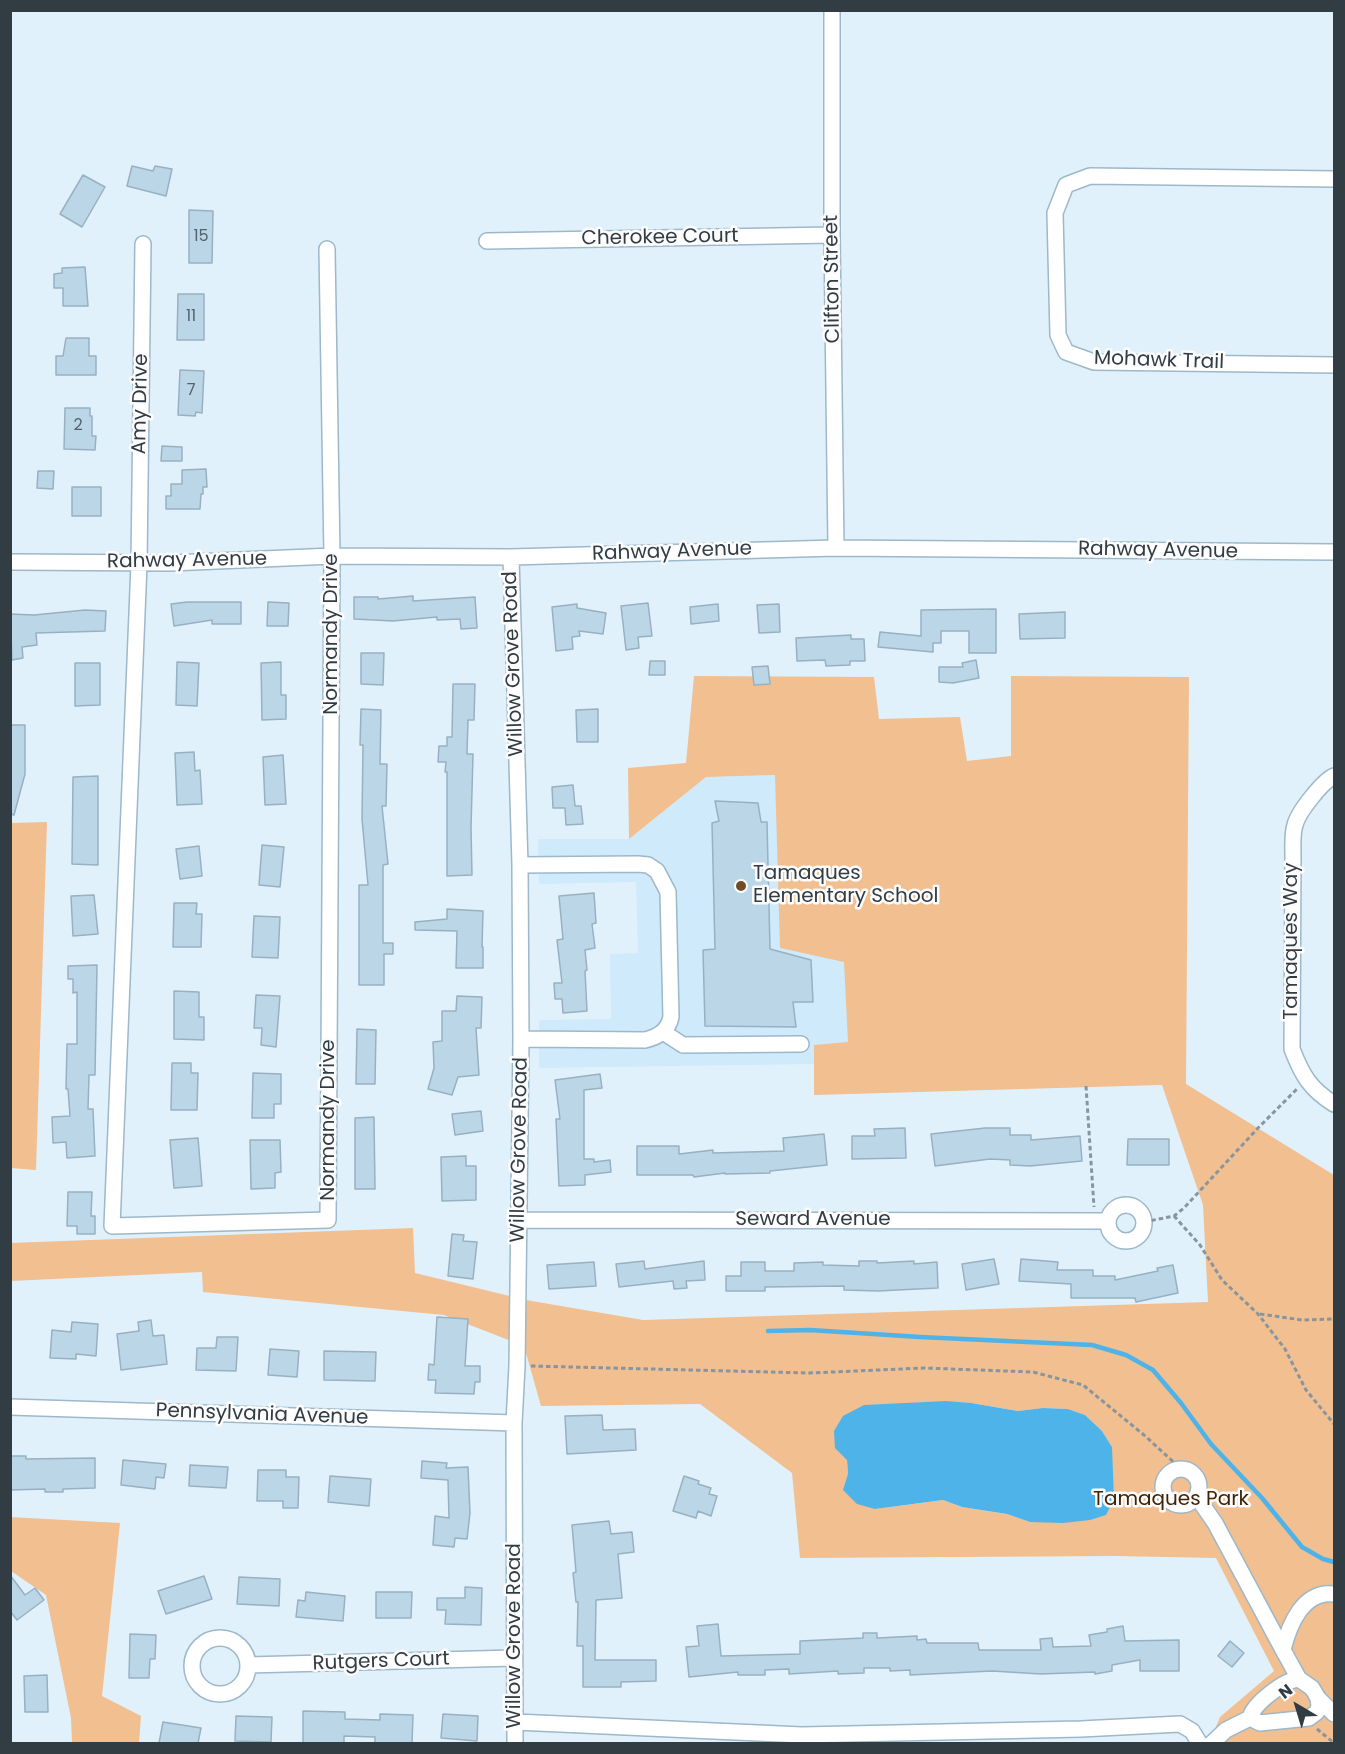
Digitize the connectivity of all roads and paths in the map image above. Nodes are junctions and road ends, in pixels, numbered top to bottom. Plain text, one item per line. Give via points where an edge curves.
1 (832, 10) edge
2 (1335, 179) edge
3 (832, 235) junction
4 (487, 241) dead end
5 (143, 244) dead end
6 (327, 249) dead end
7 (1335, 365) edge
8 (836, 548) junction
9 (1335, 552) edge
10 (332, 556) junction
11 (511, 557) junction
12 (10, 562) edge
13 (139, 564) junction
14 (1335, 776) edge
15 (520, 865) junction
16 (663, 1032) junction
17 (521, 1039) junction
18 (801, 1044) dead end
19 (1307, 1079) junction
20 (1086, 1086) dead end
21 (1335, 1104) edge
22 (1174, 1215) junction
23 (519, 1220) junction
24 (1101, 1221) junction
25 (1144, 1222) junction
26 (1258, 1314) junction
27 (1335, 1319) edge
28 (517, 1366) junction
29 (10, 1407) edge
30 (514, 1424) junction
31 (1335, 1424) edge
32 (1180, 1468) junction
33 (1197, 1497) junction
34 (1335, 1594) edge
35 (1283, 1650) junction
36 (514, 1658) junction
37 (248, 1665) dead end
38 (1299, 1679) junction
39 (1318, 1698) junction
40 (1335, 1714) edge
41 (1250, 1718) junction
42 (516, 1722) junction
43 (1081, 1736) edge
44 (836, 1739) edge
45 (515, 1743) edge
46 (1200, 1743) edge
47 (1211, 1743) edge

1 - 3 street, Clifton Street
2 - 7 street, Mohawk Trail via 1090,176 1066,185 1055,213 1058,335 1066,352 1094,362
3 - 4 street, Cherokee Court
3 - 8 street, Clifton Street
5 - 13 street, Amy Drive
6 - 10 street, Normandy Drive
8 - 9 street, Rahway Avenue
8 - 11 street, Rahway Avenue
10 - 11 street, Rahway Avenue
10 - 13 street, Rahway Avenue
10 - 13 street, Normandy Drive via 328,1220 112,1226
11 - 15 street, Willow Grove Road
12 - 13 street, Rahway Avenue
14 - 19 street, Tamaques Way via 1310,799 1295,824 1292,1049 1300,1072
15 - 16 street via 648,865 657,871 668,892 670,1017
15 - 17 street, Willow Grove Road
16 - 17 street via 645,1040
16 - 18 street via 683,1046
17 - 23 street, Willow Grove Road
19 - 21 street, Tamaques Way via 1320,1095
19 - 22 path
20 - 24 path
22 - 25 path
22 - 26 path via 1200,1245 1222,1280
23 - 24 street, Seward Avenue
23 - 28 street, Willow Grove Road
24 - 25 street via 1117,1207 1129,1205 1140,1211
24 - 25 street via 1119,1240 1125,1241 1141,1234
26 - 27 path via 1302,1320
26 - 31 path via 1285,1349 1306,1390
28 - 30 street, Willow Grove Road
28 - 32 path via 810,1373 924,1368 1033,1372 1083,1386
29 - 30 street, Pennsylvania Avenue
30 - 36 street, Willow Grove Road
32 - 33 street via 1196,1475 1200,1485
32 - 33 street via 1165,1478 1165,1496 1181,1505
33 - 35 street
34 - 35 street via 1316,1595 1304,1605 1289,1627
35 - 38 street
36 - 37 street, Rutgers Court
36 - 42 street, Willow Grove Road
38 - 39 street
38 - 41 street via 1289,1681 1255,1706
39 - 40 street
39 - 41 street via 1317,1712 1309,1718 1260,1723
41 - 47 street
42 - 44 street
42 - 45 street, Willow Grove Road
43 - 44 street
43 - 46 street via 1179,1724 1192,1731

